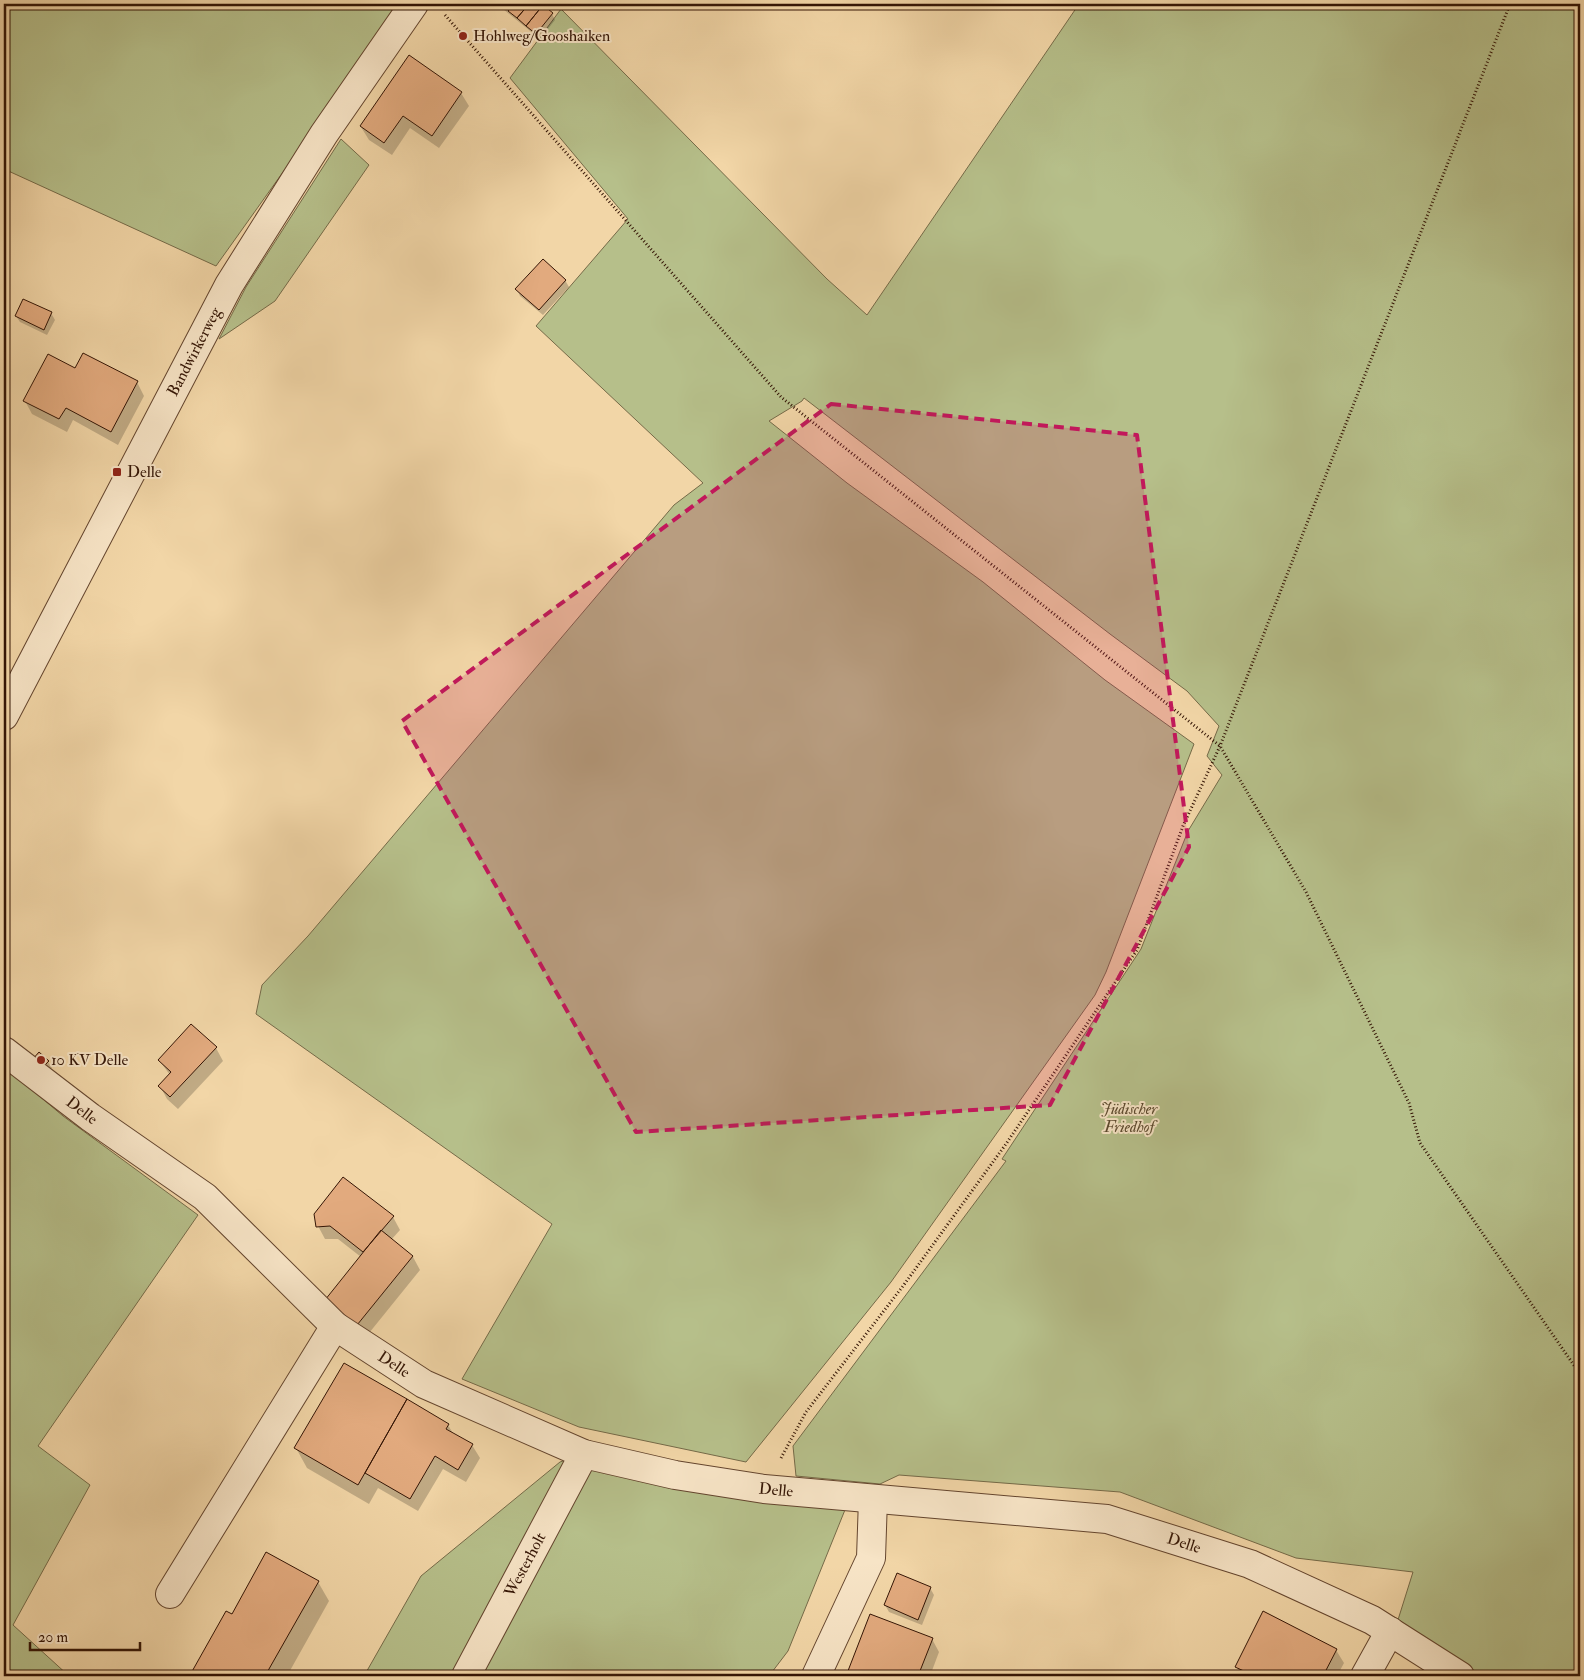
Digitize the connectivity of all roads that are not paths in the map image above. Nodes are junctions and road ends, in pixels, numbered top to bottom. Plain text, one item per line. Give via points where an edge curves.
1 (414, 4) edge
2 (4, 716) edge
3 (4, 1051) edge
4 (335, 1326) junction
5 (584, 1454) junction
6 (874, 1498) junction
7 (170, 1594) dead end
8 (1390, 1632) junction
9 (466, 1676) edge
10 (816, 1676) edge
11 (1365, 1676) edge
12 (1460, 1676) edge

1 - 2 street, Bandwirkerweg via 324,134 230,285
3 - 4 street, Delle via 90,1117 205,1197
4 - 5 street, Delle via 424,1384
4 - 7 street
5 - 6 street, Delle via 675,1475 764,1489
5 - 9 street, Westerholt
6 - 8 street, Delle via 1107,1520 1250,1564 1372,1620
6 - 10 street via 871,1558
8 - 11 street
8 - 12 street, Delle

